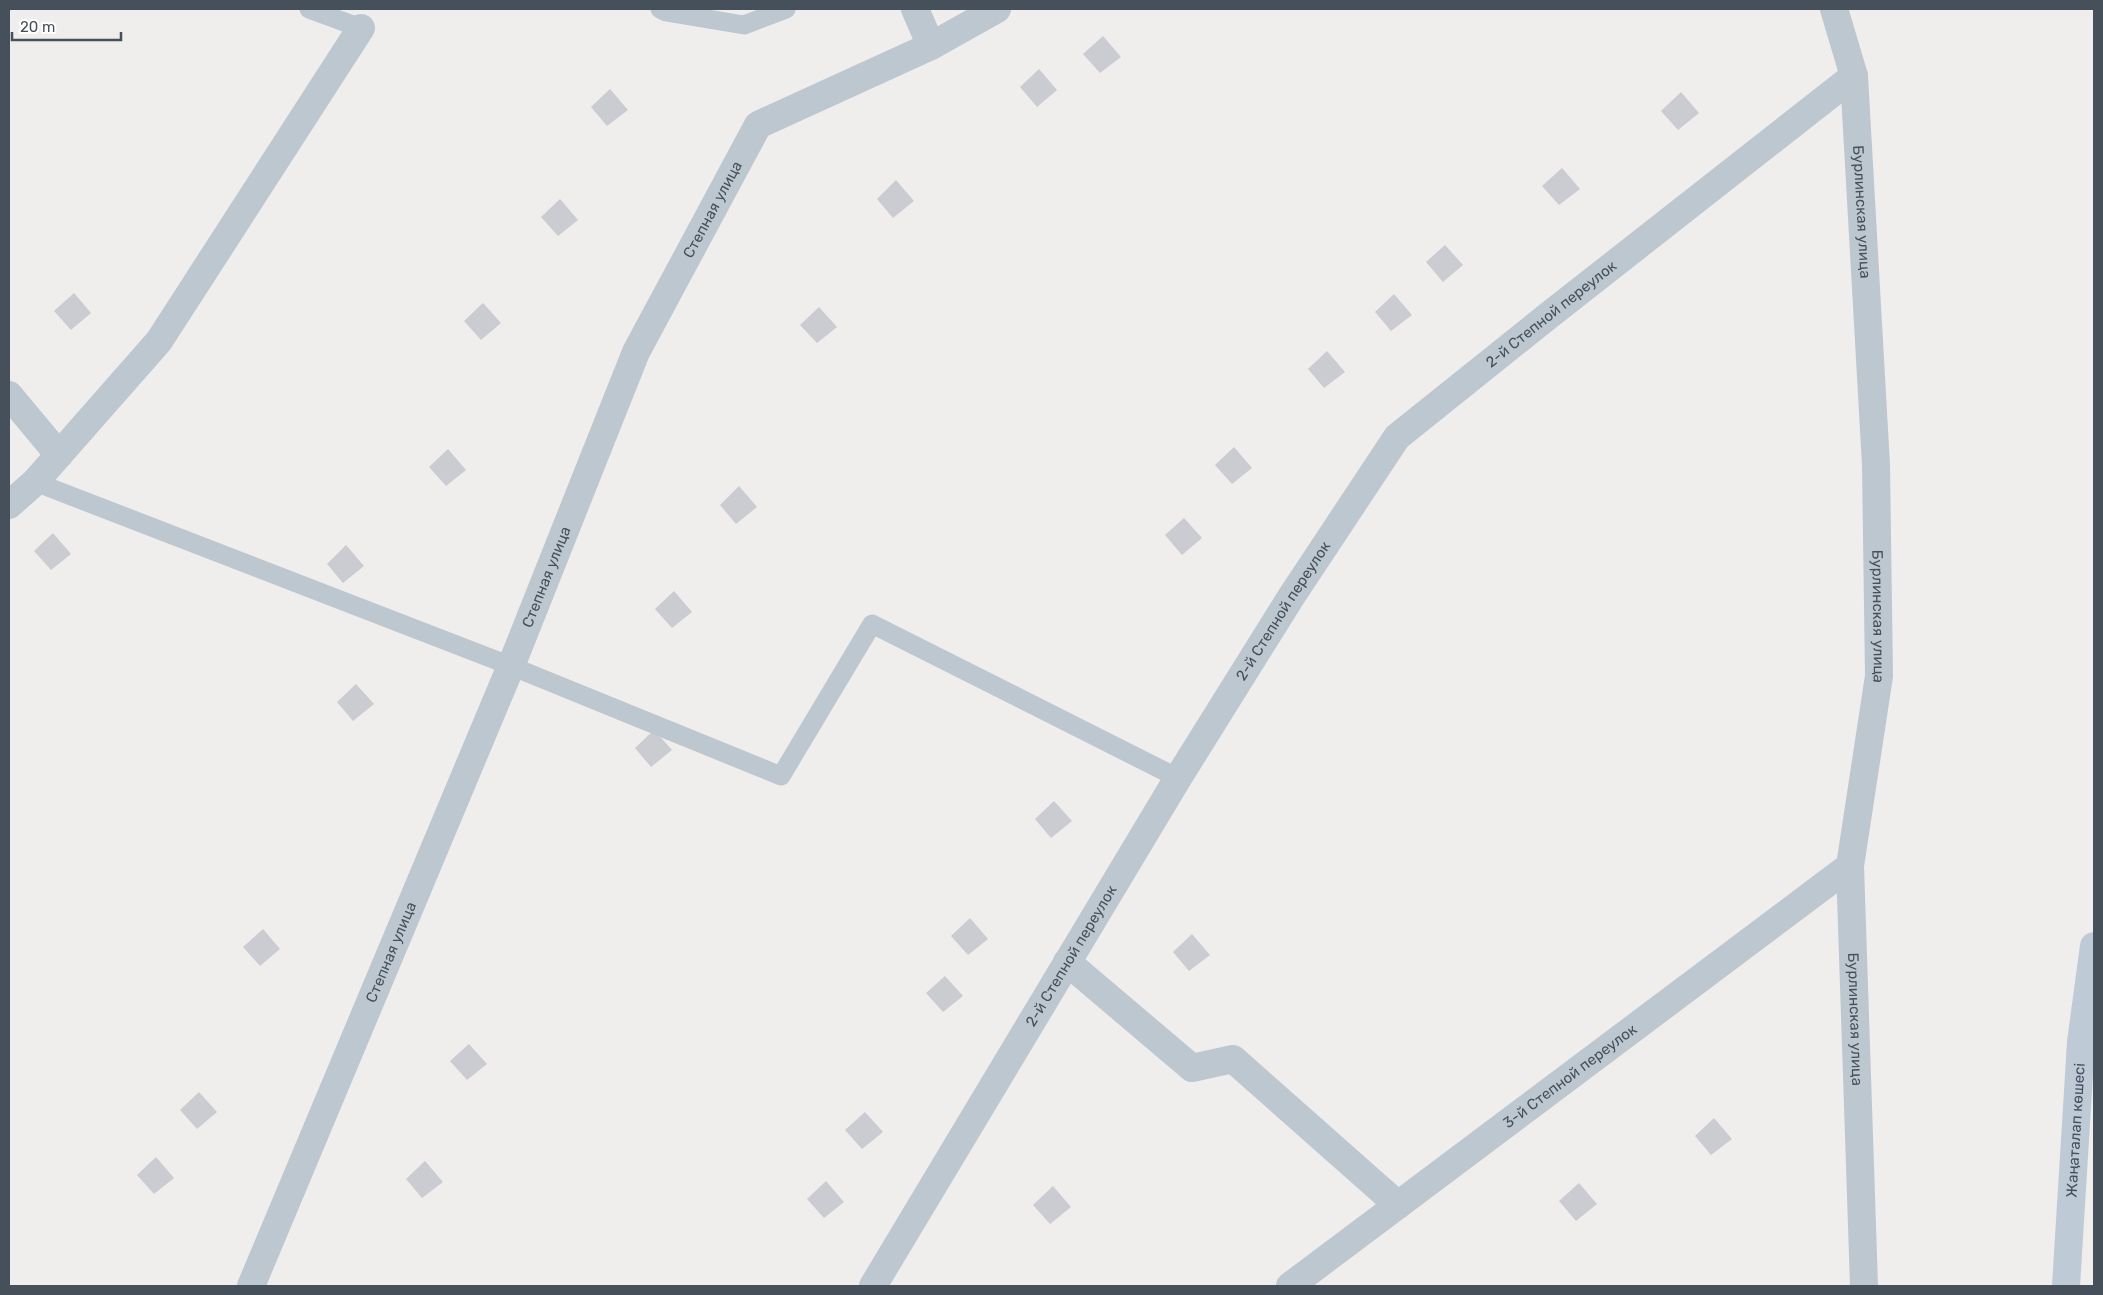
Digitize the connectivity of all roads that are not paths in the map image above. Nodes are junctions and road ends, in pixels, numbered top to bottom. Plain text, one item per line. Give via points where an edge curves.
1 (309, 9) edge
2 (660, 9) edge
3 (786, 9) edge
4 (915, 9) edge
5 (997, 9) edge
6 (1834, 9) edge
7 (361, 28) joint
8 (930, 46) junction
9 (1854, 76) junction
10 (9, 395) edge
11 (59, 455) junction
12 (35, 482) junction
13 (9, 505) edge
14 (511, 666) junction
15 (1178, 778) junction
16 (1850, 866) junction
17 (2094, 946) edge
18 (1067, 962) junction
19 (1398, 1205) junction
20 (251, 1286) edge
21 (873, 1286) edge
22 (1290, 1286) edge
23 (1864, 1286) edge
24 (2066, 1286) edge

1 - 7 lane
2 - 3 lane via 744,25
4 - 8 street
5 - 8 street, Степная улица
6 - 9 street, Бурлинская улица
7 - 11 street via 159,341
8 - 14 street, Степная улица via 758,124 636,352
9 - 15 street, 2-й Степной переулок via 1398,437
9 - 16 street, Бурлинская улица via 1876,465 1879,676
10 - 11 street
11 - 12 street
12 - 13 street
12 - 14 lane
14 - 15 lane via 780,776 872,624
14 - 20 street, Степная улица
15 - 18 street, 2-й Степной переулок
16 - 19 street, 3-й Степной переулок
16 - 23 street, Бурлинская улица
17 - 24 main road, Жаңаталап көшесі via 2081,1042
18 - 19 street via 1192,1068 1232,1059
18 - 21 street, 2-й Степной переулок
19 - 22 street, 3-й Степной переулок

